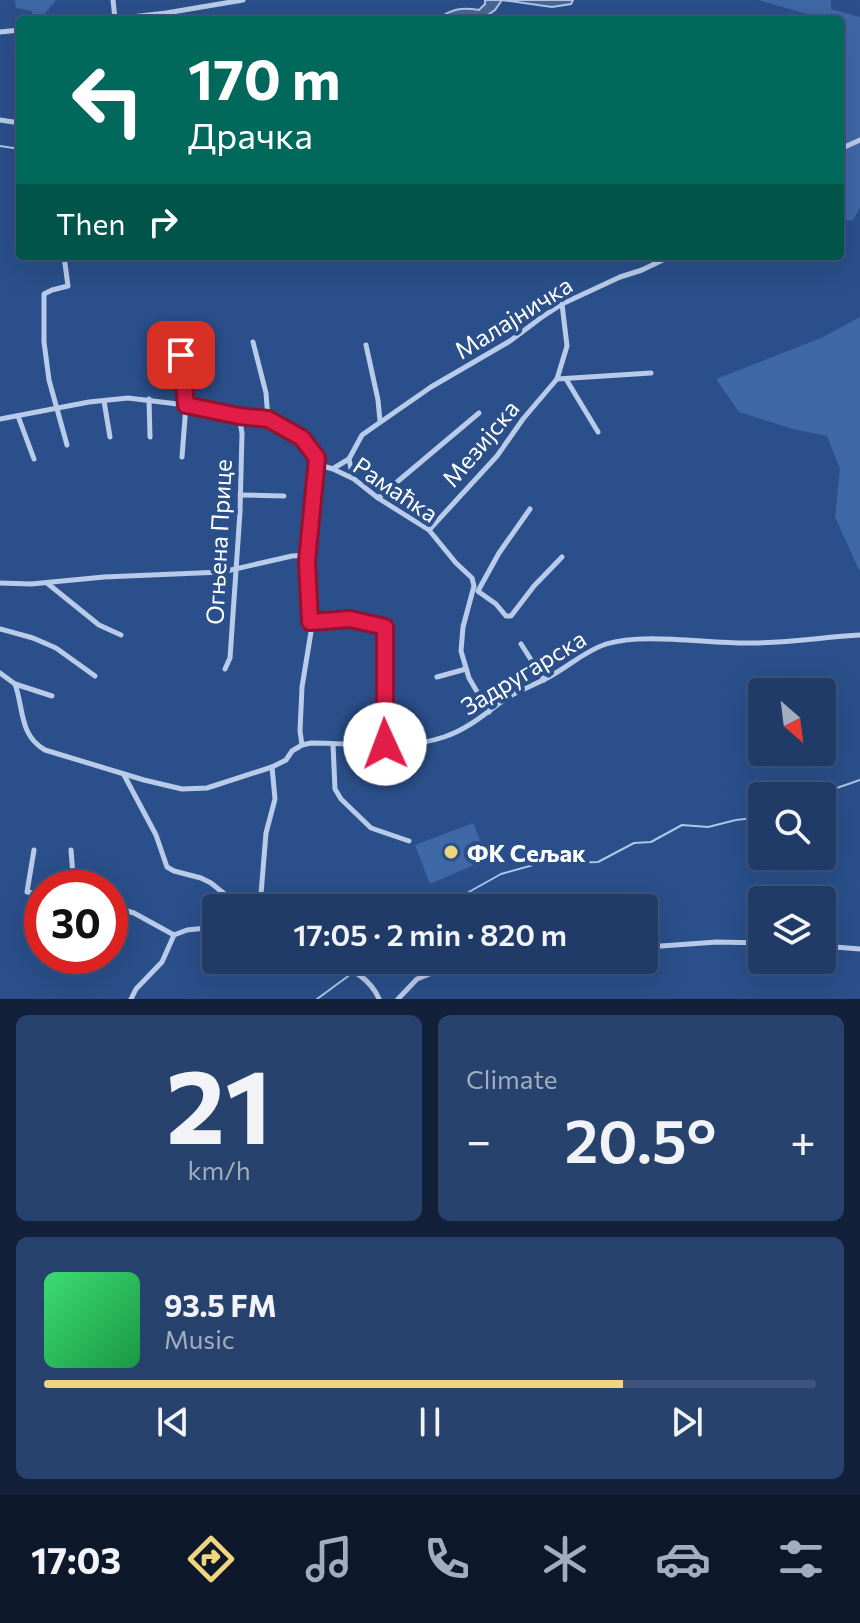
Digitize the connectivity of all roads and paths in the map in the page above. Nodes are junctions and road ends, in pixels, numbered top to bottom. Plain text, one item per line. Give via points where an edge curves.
1 (243, 0) edge
2 (227, 2) edge
3 (135, 16) edge
4 (65, 260) edge
5 (663, 260) edge
6 (562, 304) junction
7 (177, 332) dead end
8 (253, 342) dead end
9 (366, 345) dead end
10 (651, 373) dead end
11 (557, 379) junction
12 (566, 379) junction
13 (149, 399) junction
14 (104, 401) junction
15 (186, 405) junction
16 (57, 408) junction
17 (479, 413) dead end
18 (18, 416) junction
19 (239, 416) junction
20 (0, 419) edge
21 (268, 419) junction
22 (380, 422) junction
23 (598, 432) dead end
24 (110, 437) dead end
25 (150, 437) dead end
26 (67, 445) dead end
27 (182, 457) dead end
28 (317, 458) junction
29 (34, 459) dead end
30 (349, 459) junction
31 (333, 469) junction
32 (354, 479) junction
33 (240, 495) junction
34 (284, 496) dead end
35 (378, 498) junction
36 (530, 509) dead end
37 (429, 530) junction
38 (308, 555) junction
39 (562, 557) dead end
40 (235, 570) junction
41 (0, 583) edge
42 (46, 583) junction
43 (474, 586) junction
44 (479, 592) junction
45 (310, 622) junction
46 (0, 629) edge
47 (121, 635) dead end
48 (860, 635) edge
49 (521, 644) dead end
50 (225, 669) dead end
51 (466, 669) junction
52 (0, 673) edge
53 (95, 676) dead end
54 (437, 677) dead end
55 (544, 680) junction
56 (15, 684) junction
57 (52, 696) dead end
58 (482, 700) junction
59 (499, 704) junction
60 (489, 712) junction
61 (333, 743) junction
62 (385, 744) junction
63 (302, 745) junction
64 (272, 767) junction
65 (123, 774) junction
66 (144, 780) junction
67 (133, 791) junction
68 (409, 841) dead end
69 (34, 850) dead end
70 (71, 850) dead end
71 (31, 870) edge
72 (73, 870) edge
73 (224, 894) edge
74 (261, 894) edge
75 (128, 911) edge
76 (202, 928) edge
77 (174, 935) junction
78 (748, 943) edge
79 (658, 946) edge
80 (836, 947) edge
81 (860, 949) edge
82 (357, 974) edge
83 (430, 974) edge
84 (131, 999) edge
85 (379, 999) edge
86 (398, 999) edge

1 - 2 street
2 - 3 street
4 - 16 street via 68,286 44,294 44,342
5 - 6 street, Малајничка
6 - 11 street, Мезијска via 567,346
6 - 22 street, Малајничка
7 - 15 street
8 - 21 street
9 - 22 street
10 - 12 street
11 - 12 street
11 - 37 street, Мезијска via 497,456
12 - 23 street
13 - 14 street
13 - 15 street
13 - 25 street
14 - 16 street
14 - 24 street
15 - 19 street
15 - 27 street
16 - 18 street
16 - 26 street
17 - 35 street
18 - 20 street
18 - 29 street
19 - 21 street
19 - 33 street, Огњена Прице
21 - 28 street, Рамаћка via 302,438
22 - 30 street, Малајничка via 362,435
28 - 31 street, Рамаћка
28 - 38 street
30 - 31 street
30 - 32 street
31 - 32 street, Рамаћка
32 - 35 street, Рамаћка
33 - 34 street
33 - 40 street, Огњена Прице
35 - 37 street, Рамаћка
36 - 44 street
37 - 43 street, Рамаћка
38 - 40 street
38 - 45 street
39 - 44 street via 511,616
40 - 42 street
40 - 50 street, Огњена Прице
41 - 42 street
42 - 47 street via 99,625
43 - 44 street, Рамаћка
43 - 51 street via 463,627
45 - 62 street via 350,619 385,627
45 - 63 street
46 - 53 street via 56,648
48 - 55 street, Задругарска via 753,643 624,640 588,651
49 - 55 street
51 - 54 street
51 - 58 street
52 - 56 street
55 - 59 street, Задругарска
56 - 57 street
56 - 65 street via 25,728 37,745
58 - 59 street
58 - 60 street
59 - 60 street, Задругарска
60 - 62 street, Задругарска via 469,726 424,743
61 - 62 street, Задругарска
61 - 63 street, Задругарска
61 - 68 street via 335,789 341,799 371,828
63 - 64 street
64 - 66 street via 207,788 182,789
64 - 74 street via 275,799
65 - 66 street
65 - 67 street
66 - 67 street
67 - 73 street via 167,867 201,878
69 - 71 street
70 - 72 street
75 - 77 street
76 - 77 street
77 - 84 street via 162,962
78 - 79 street
80 - 81 street
82 - 85 street
83 - 86 street

